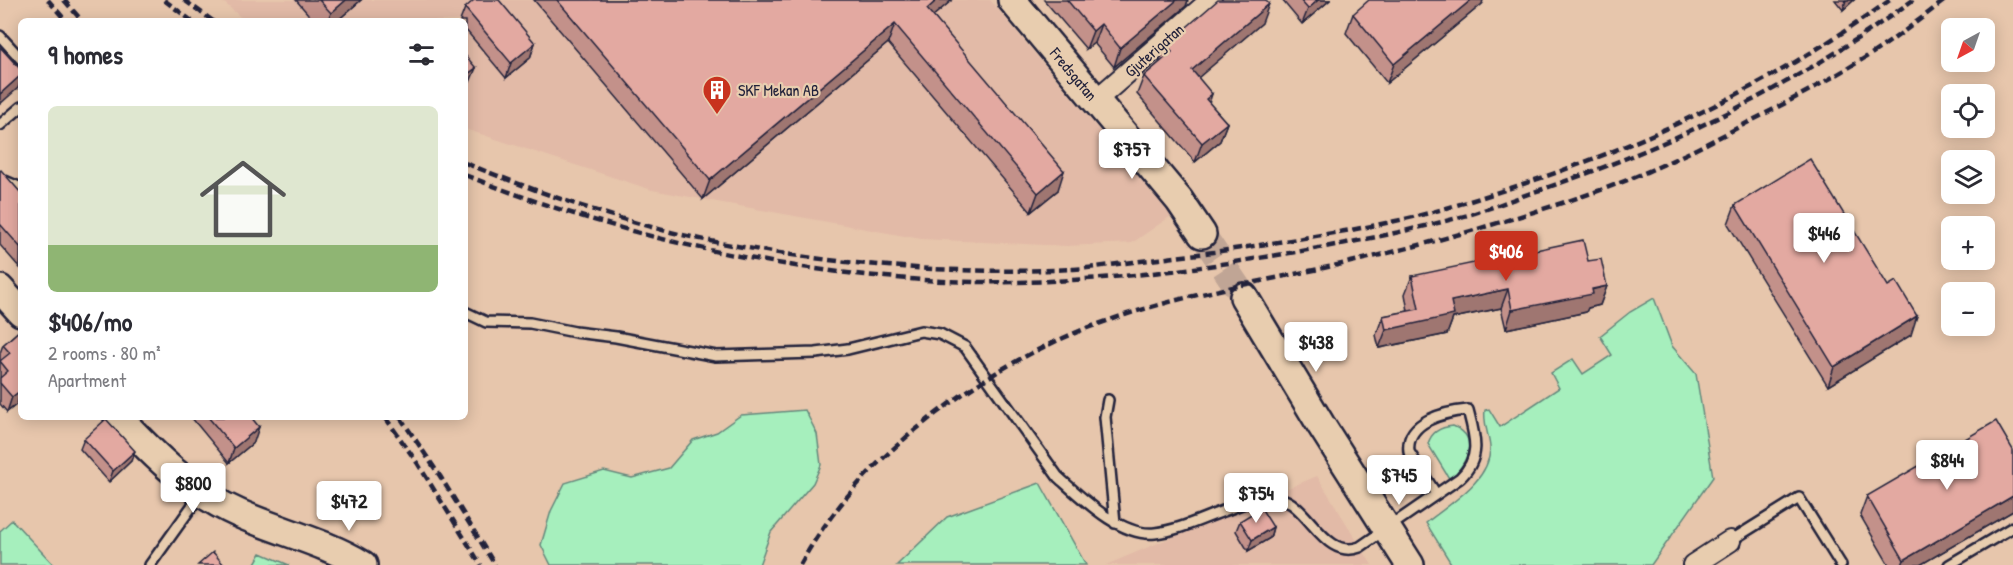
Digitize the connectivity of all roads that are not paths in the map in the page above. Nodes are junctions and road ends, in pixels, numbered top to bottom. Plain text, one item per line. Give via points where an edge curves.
1 (1012, 0) edge
2 (1211, 0) edge
3 (0, 37) edge
4 (18, 55) edge
5 (1096, 100) junction
6 (18, 110) edge
7 (0, 125) edge
8 (0, 179) edge
9 (18, 187) edge
10 (1203, 234) tunnel mouth
11 (0, 289) edge
12 (1244, 297) tunnel mouth
13 (18, 309) edge
14 (468, 313) edge
15 (1108, 400) dead end
16 (121, 420) edge
17 (201, 493) junction
18 (1436, 494) junction
19 (1115, 523) junction
20 (2013, 527) edge
21 (1387, 529) junction
22 (1730, 541) joint
23 (150, 565) edge
24 (363, 565) edge
25 (1410, 565) edge
26 (1693, 565) edge
27 (1841, 565) edge
28 (1949, 565) edge

1 - 5 street, Fredsgatan
2 - 5 street, Gjuterigatan
3 - 4 lane
5 - 10 street, Fredsgatan
6 - 7 lane
8 - 9 lane
11 - 13 street
12 - 21 street
14 - 19 lane via 486,322 530,322 716,356 816,353 921,331 940,334 965,347 1058,477
15 - 19 lane via 1105,417
16 - 17 street via 164,464
17 - 23 lane
17 - 24 street via 240,514 313,541
18 - 18 lane via 1460,478 1472,464 1476,451 1468,410 1432,418 1416,430 1408,444 1409,452
18 - 21 lane
19 - 21 lane via 1133,532 1154,533 1270,498 1287,501 1328,541 1346,549 1360,547
20 - 28 lane
21 - 25 street
22 - 26 street
22 - 27 lane via 1799,498

